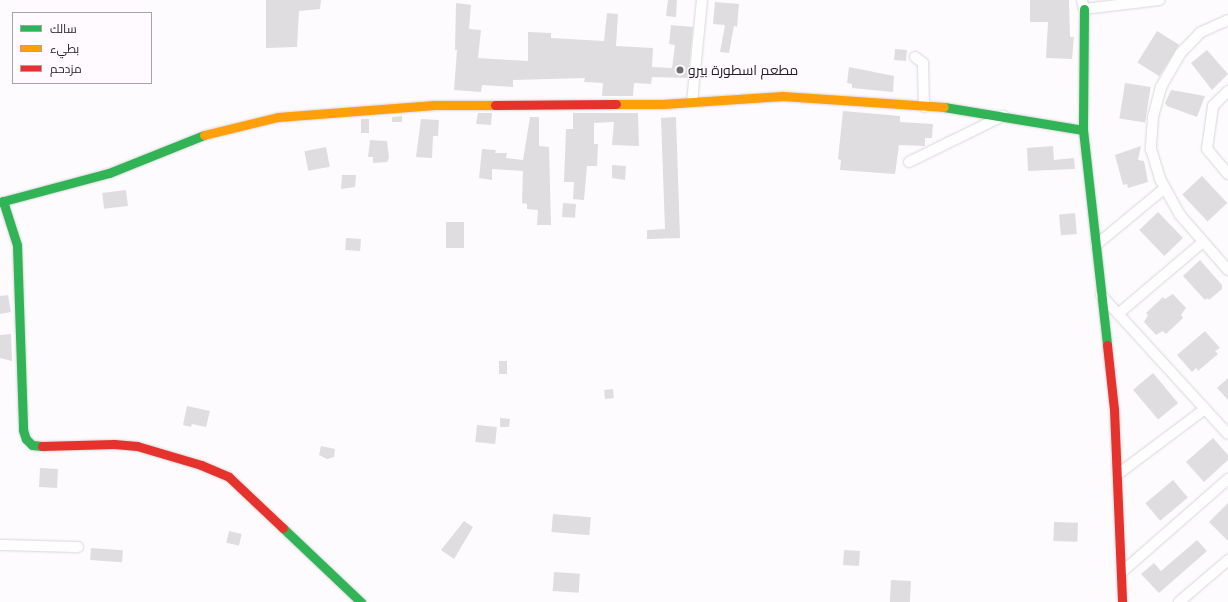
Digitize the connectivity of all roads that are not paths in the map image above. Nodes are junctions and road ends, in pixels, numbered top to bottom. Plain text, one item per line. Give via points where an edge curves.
1 (702, 0) edge
2 (1159, 0) edge
3 (1083, 5) edge
4 (1228, 20) edge
5 (915, 57) dead end
6 (1228, 91) edge
7 (692, 102) junction
8 (924, 107) junction
9 (1003, 116) junction
10 (1083, 130) junction
11 (909, 162) dead end
12 (1228, 174) edge
13 (1165, 188) junction
14 (2, 202) edge
15 (1204, 242) junction
16 (1096, 245) junction
17 (1228, 270) edge
18 (1102, 295) junction
19 (1118, 314) junction
20 (1205, 409) junction
21 (1228, 434) edge
22 (1118, 474) junction
23 (1228, 479) edge
24 (0, 545) edge
25 (78, 547) dead end
26 (1228, 560) edge
27 (1123, 575) junction
28 (361, 602) edge
29 (1122, 602) edge
30 (1179, 602) edge

1 - 7 street
2 - 3 street
3 - 10 street
4 - 13 street via 1201,32 1180,54 1161,87 1153,116 1151,149
5 - 8 street via 923,63
6 - 12 street via 1213,106 1207,149
7 - 8 street via 784,96
7 - 14 street via 435,105 278,117 211,132 109,172
8 - 9 street via 953,108
9 - 10 street
9 - 11 street
10 - 16 street
13 - 15 street via 1180,214
13 - 16 street
14 - 28 street via 18,245 23,430 26,439 32,444 48,447 114,444 138,446 201,465 229,477
15 - 17 street
15 - 19 street
16 - 18 street
18 - 19 street
18 - 22 street
19 - 20 street
20 - 21 street
20 - 22 street
22 - 27 street
23 - 27 street
24 - 25 street
26 - 30 street
27 - 29 street

